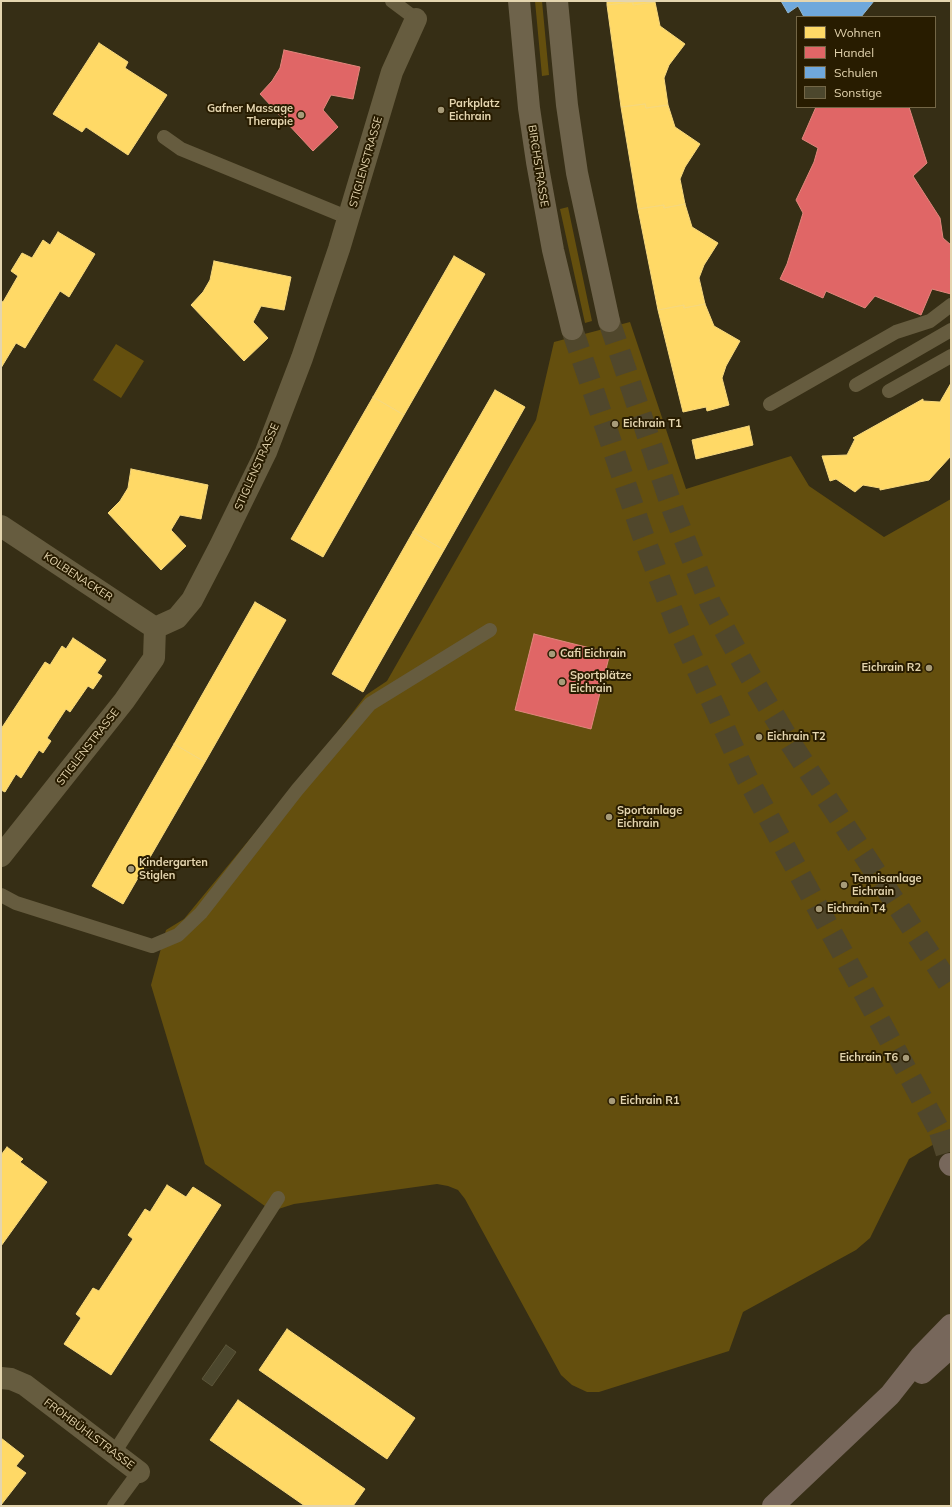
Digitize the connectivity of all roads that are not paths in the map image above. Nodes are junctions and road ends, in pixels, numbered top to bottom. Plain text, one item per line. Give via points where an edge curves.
1 (392, 1) edge
2 (519, 1) edge
3 (557, 1) edge
4 (416, 19) joint
5 (164, 137) dead end
6 (349, 218) junction
7 (951, 305) edge
8 (609, 321) tunnel mouth
9 (572, 329) tunnel mouth
10 (951, 330) edge
11 (951, 356) edge
12 (856, 385) dead end
13 (889, 391) dead end
14 (770, 404) dead end
15 (1, 526) edge
16 (155, 628) junction
17 (490, 630) dead end
18 (1, 856) edge
19 (1, 895) edge
20 (278, 1198) dead end
21 (951, 1325) edge
22 (951, 1347) edge
23 (1, 1378) edge
24 (890, 1395) junction
25 (114, 1453) junction
26 (139, 1472) joint
27 (114, 1506) edge
28 (773, 1506) edge

1 - 4 lane
2 - 9 main road, BIRCHSTRASSE via 537,162 553,250
3 - 8 main road via 567,105 577,173
4 - 6 street, STIGLENSTRASSE via 392,72
5 - 6 lane via 181,148
6 - 16 street, STIGLENSTRASSE via 302,358 266,452 192,600 177,618
7 - 14 lane via 930,320 896,332
10 - 12 lane
11 - 13 lane
15 - 16 street, KOLBENACKER
16 - 18 street, STIGLENSTRASSE via 154,658 124,701
17 - 19 lane via 370,704 297,790 201,913 178,935 152,946 16,903
20 - 25 lane
21 - 24 highway via 920,1357
22 - 24 highway via 929,1368
23 - 25 street, FROHBÜHLSTRASSE via 25,1385
24 - 28 highway
25 - 26 street, FROHBÜHLSTRASSE
26 - 27 lane, FROHBÜHLSTRASSE

